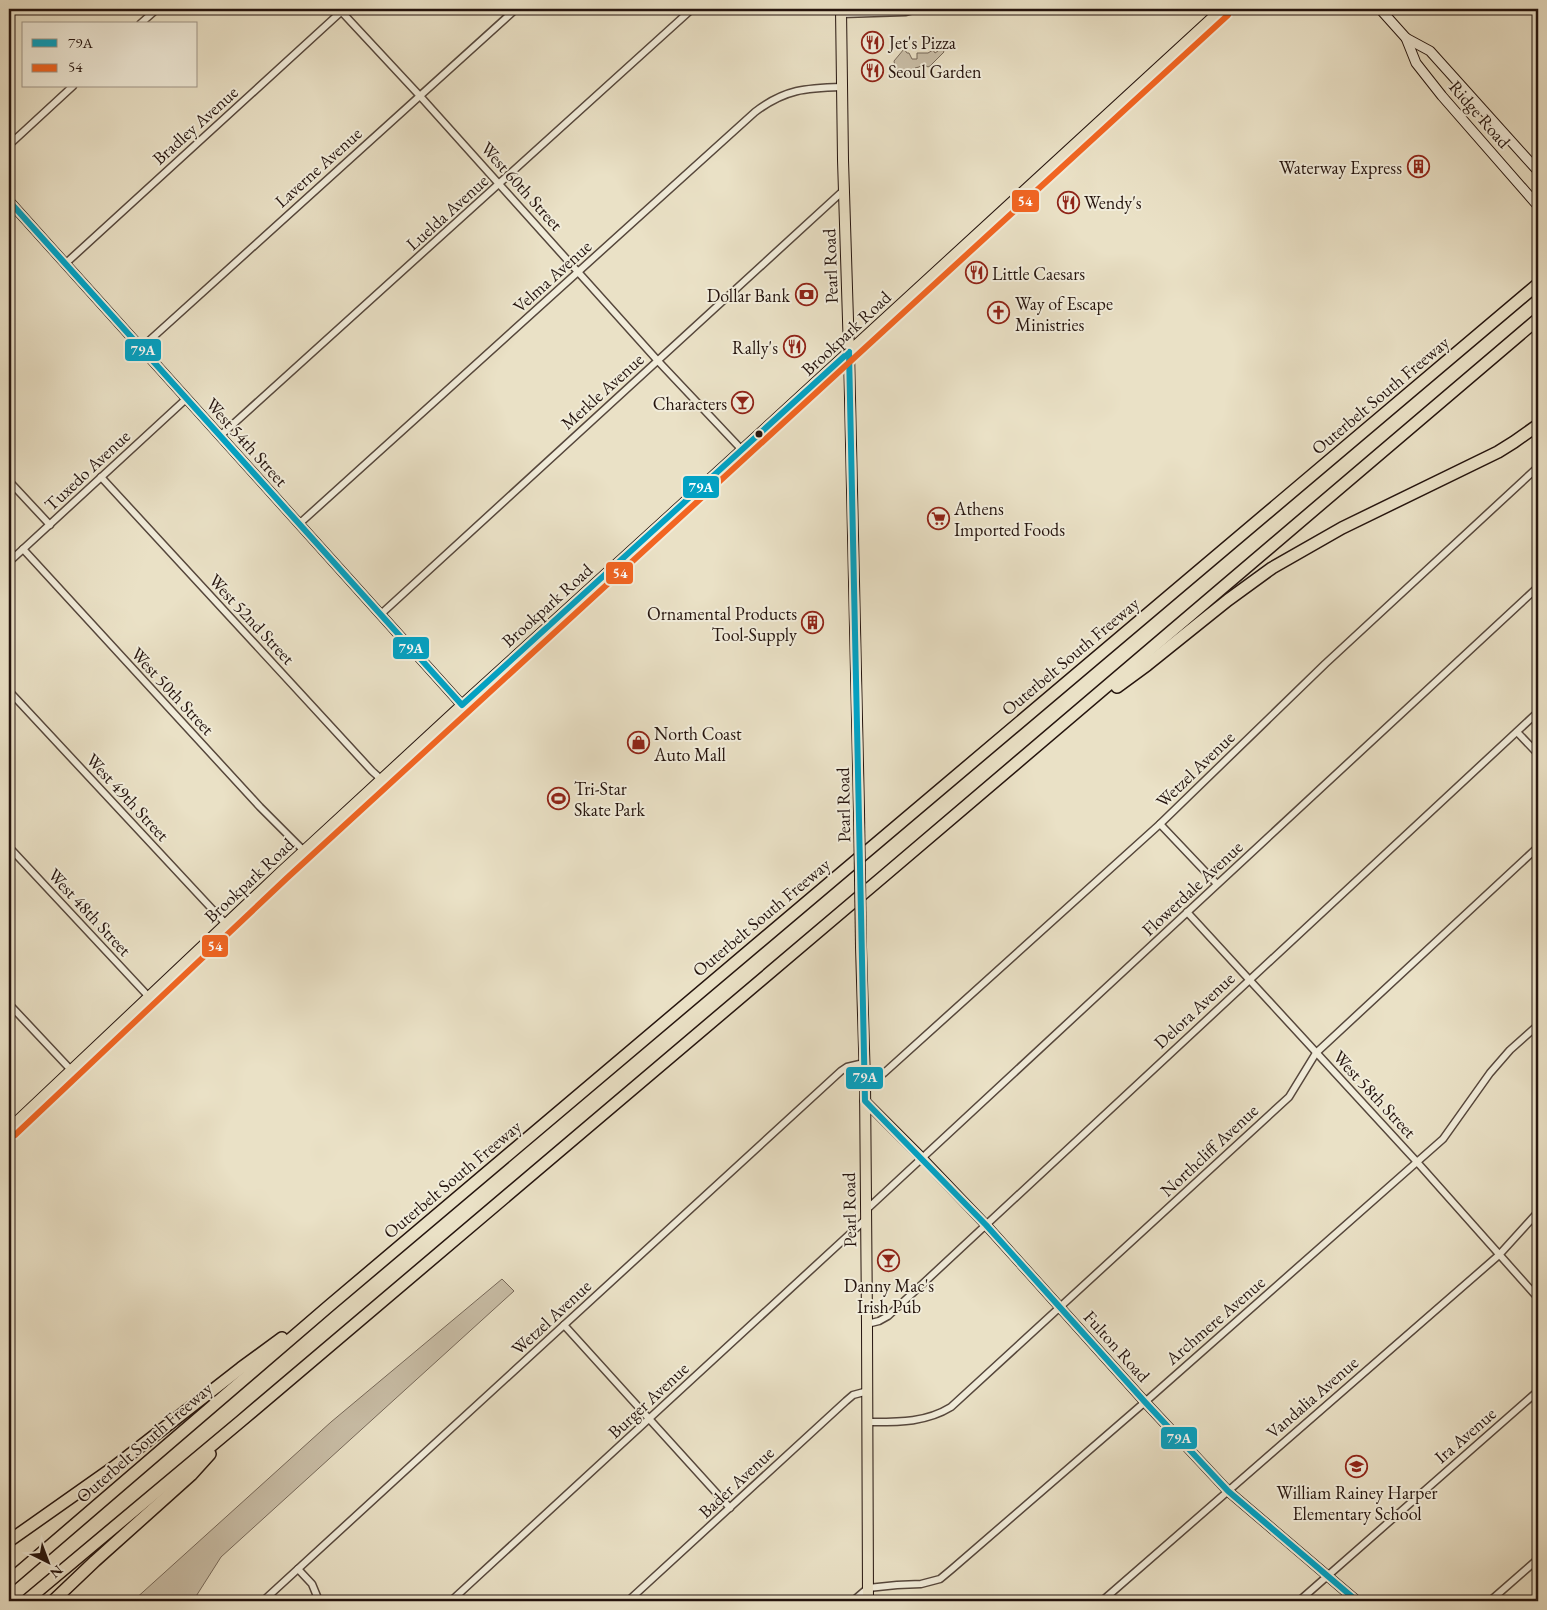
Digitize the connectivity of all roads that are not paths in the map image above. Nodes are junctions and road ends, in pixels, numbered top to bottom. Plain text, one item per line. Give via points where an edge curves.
1 (157, 9) edge
2 (516, 9) edge
3 (692, 9) edge
4 (918, 9) edge
5 (1222, 9) edge
6 (1380, 9) edge
7 (342, 10) edge
8 (841, 11) edge
9 (142, 22) edge
10 (1406, 38) junction
11 (842, 87) junction
12 (71, 88) edge
13 (420, 96) junction
14 (9, 145) edge
15 (1538, 171) edge
16 (500, 184) junction
17 (844, 190) junction
18 (9, 201) edge
19 (1538, 206) edge
20 (65, 264) junction
21 (579, 272) junction
22 (1538, 284) edge
23 (1538, 319) edge
24 (141, 348) junction
25 (849, 352) junction
26 (658, 361) junction
27 (186, 399) junction
28 (1538, 425) edge
29 (220, 436) junction
30 (742, 450) junction
31 (1538, 467) edge
32 (101, 477) junction
33 (9, 481) edge
34 (299, 524) junction
35 (50, 525) junction
36 (23, 550) junction
37 (9, 562) edge
38 (1538, 587) edge
39 (380, 614) junction
40 (9, 691) edge
41 (462, 704) junction
42 (1538, 712) edge
43 (1056, 730) junction
44 (1517, 732) junction
45 (1538, 754) edge
46 (382, 780) junction
47 (1160, 824) junction
48 (9, 847) edge
49 (1538, 847) edge
50 (304, 851) junction
51 (1218, 884) junction
52 (1187, 912) junction
53 (226, 924) junction
54 (1249, 979) junction
55 (148, 997) junction
56 (9, 1004) edge
57 (1538, 1025) edge
58 (1316, 1053) junction
59 (864, 1063) junction
60 (71, 1070) junction
61 (865, 1082) junction
62 (865, 1101) junction
63 (9, 1129) edge
64 (922, 1158) junction
65 (1417, 1162) junction
66 (1538, 1212) edge
67 (865, 1215) junction
68 (986, 1225) junction
69 (1499, 1255) junction
70 (1538, 1298) edge
71 (329, 1306) junction
72 (1060, 1307) junction
73 (868, 1324) junction
74 (564, 1326) junction
75 (868, 1391) junction
76 (1538, 1391) edge
77 (1145, 1402) junction
78 (649, 1419) junction
79 (241, 1421) junction
80 (868, 1422) junction
81 (1228, 1491) junction
82 (730, 1508) junction
83 (9, 1541) edge
84 (1538, 1559) edge
85 (298, 1569) junction
86 (1327, 1576) junction
87 (9, 1581) edge
88 (868, 1588) junction
89 (26, 1601) edge
90 (53, 1601) edge
91 (263, 1601) edge
92 (319, 1601) edge
93 (451, 1601) edge
94 (628, 1601) edge
95 (853, 1601) edge
96 (868, 1601) edge
97 (1102, 1601) edge
98 (1299, 1601) edge
99 (1357, 1601) edge
100 (1490, 1601) edge

1 - 9 street
2 - 13 street, Laverne Avenue
3 - 16 street, Luelda Avenue
4 - 8 street via 906,12
5 - 25 main road, Brookpark Road
6 - 10 main road, Ridge Road
7 - 13 street, West 60th Street
7 - 20 street, Bradley Avenue
8 - 11 main road, Pearl Road
10 - 15 main road, Ridge Road via 1430,51
10 - 19 main road, Ridge Road via 1416,63
11 - 17 main road, Pearl Road
11 - 21 street, Velma Avenue via 793,91 767,103
12 - 14 street
13 - 16 street, West 60th Street
13 - 24 street, Laverne Avenue
16 - 21 street, West 60th Street
16 - 29 street, Luelda Avenue
17 - 25 main road, Pearl Road
17 - 26 street, Merkle Avenue
18 - 20 main road, West 54th Street
20 - 24 main road, West 54th Street
21 - 26 street, West 60th Street
21 - 34 street, Velma Avenue
22 - 71 highway, Outerbelt South Freeway
23 - 43 highway
24 - 27 main road, West 54th Street
25 - 30 main road, Brookpark Road
25 - 59 main road, Pearl Road, bridge
26 - 30 street, West 60th Street
26 - 39 street, Merkle Avenue
27 - 29 main road, West 54th Street
27 - 32 street, Tuxedo Avenue
28 - 43 highway via 1498,452 1342,528 1272,568 1147,665
29 - 34 main road, West 54th Street
30 - 41 main road, Brookpark Road
31 - 47 street, Wetzel Avenue via 1332,657
32 - 35 street, Tuxedo Avenue
32 - 46 street, West 52nd Street
33 - 35 street
34 - 39 main road, West 54th Street
35 - 36 street, Tuxedo Avenue
36 - 37 street, Tuxedo Avenue
36 - 50 street, West 50th Street
38 - 51 street, Flowerdale Avenue
39 - 41 main road, West 54th Street
40 - 53 street, West 49th Street
41 - 46 main road, Brookpark Road
42 - 44 street, Delora Avenue
43 - 79 highway
44 - 45 street
44 - 54 street, Delora Avenue
46 - 50 main road, Brookpark Road
47 - 51 street
47 - 61 street, Wetzel Avenue via 884,1073
48 - 55 street, West 48th Street
49 - 58 street, Northcliff Avenue
50 - 53 main road, Brookpark Road
51 - 52 street, Flowerdale Avenue
52 - 54 street, West 58th Street
52 - 64 street, Flowerdale Avenue
53 - 55 main road, Brookpark Road
54 - 58 street, West 58th Street
54 - 68 street, Delora Avenue
55 - 60 main road, Brookpark Road
56 - 60 street
57 - 65 street, Archmere Avenue via 1490,1073 1443,1139
58 - 65 street, West 58th Street
58 - 72 street, Northcliff Avenue via 1289,1097
59 - 61 main road, Pearl Road
59 - 74 street, Wetzel Avenue via 841,1071
60 - 63 main road, Brookpark Road
61 - 62 main road, Pearl Road
62 - 64 main road, Fulton Road
62 - 67 main road, Pearl Road
64 - 67 street, Flowerdale Avenue
64 - 68 main road, Fulton Road
65 - 69 street, West 58th Street
65 - 77 street, Archmere Avenue
66 - 69 street, Vandalia Avenue
67 - 73 main road, Pearl Road
67 - 78 street, Burger Avenue
68 - 72 main road, Fulton Road
68 - 73 street, Delora Avenue via 888,1316
69 - 70 street, West 58th Street
69 - 81 street, Vandalia Avenue
71 - 83 highway via 240,1368 114,1467
71 - 87 highway, Outerbelt South Freeway
72 - 77 main road, Fulton Road
72 - 80 street, Northcliff Avenue via 951,1407 913,1421
73 - 75 main road, Pearl Road
74 - 78 street
74 - 85 street, Wetzel Avenue
75 - 80 main road, Pearl Road
75 - 82 street, Bader Avenue via 853,1395
76 - 86 street, Ira Avenue
77 - 81 main road, Fulton Road
77 - 88 street, Archmere Avenue via 940,1579 922,1584
78 - 82 street
78 - 93 street, Burger Avenue
79 - 89 highway
79 - 90 highway via 192,1475
80 - 88 main road, Pearl Road
81 - 86 main road, Fulton Road
81 - 97 street, Vandalia Avenue
82 - 94 street, Bader Avenue
84 - 100 street
85 - 91 street, Wetzel Avenue
85 - 92 street via 312,1584
86 - 98 street, Ira Avenue
86 - 99 main road, Fulton Road
88 - 95 street
88 - 96 main road, Pearl Road

